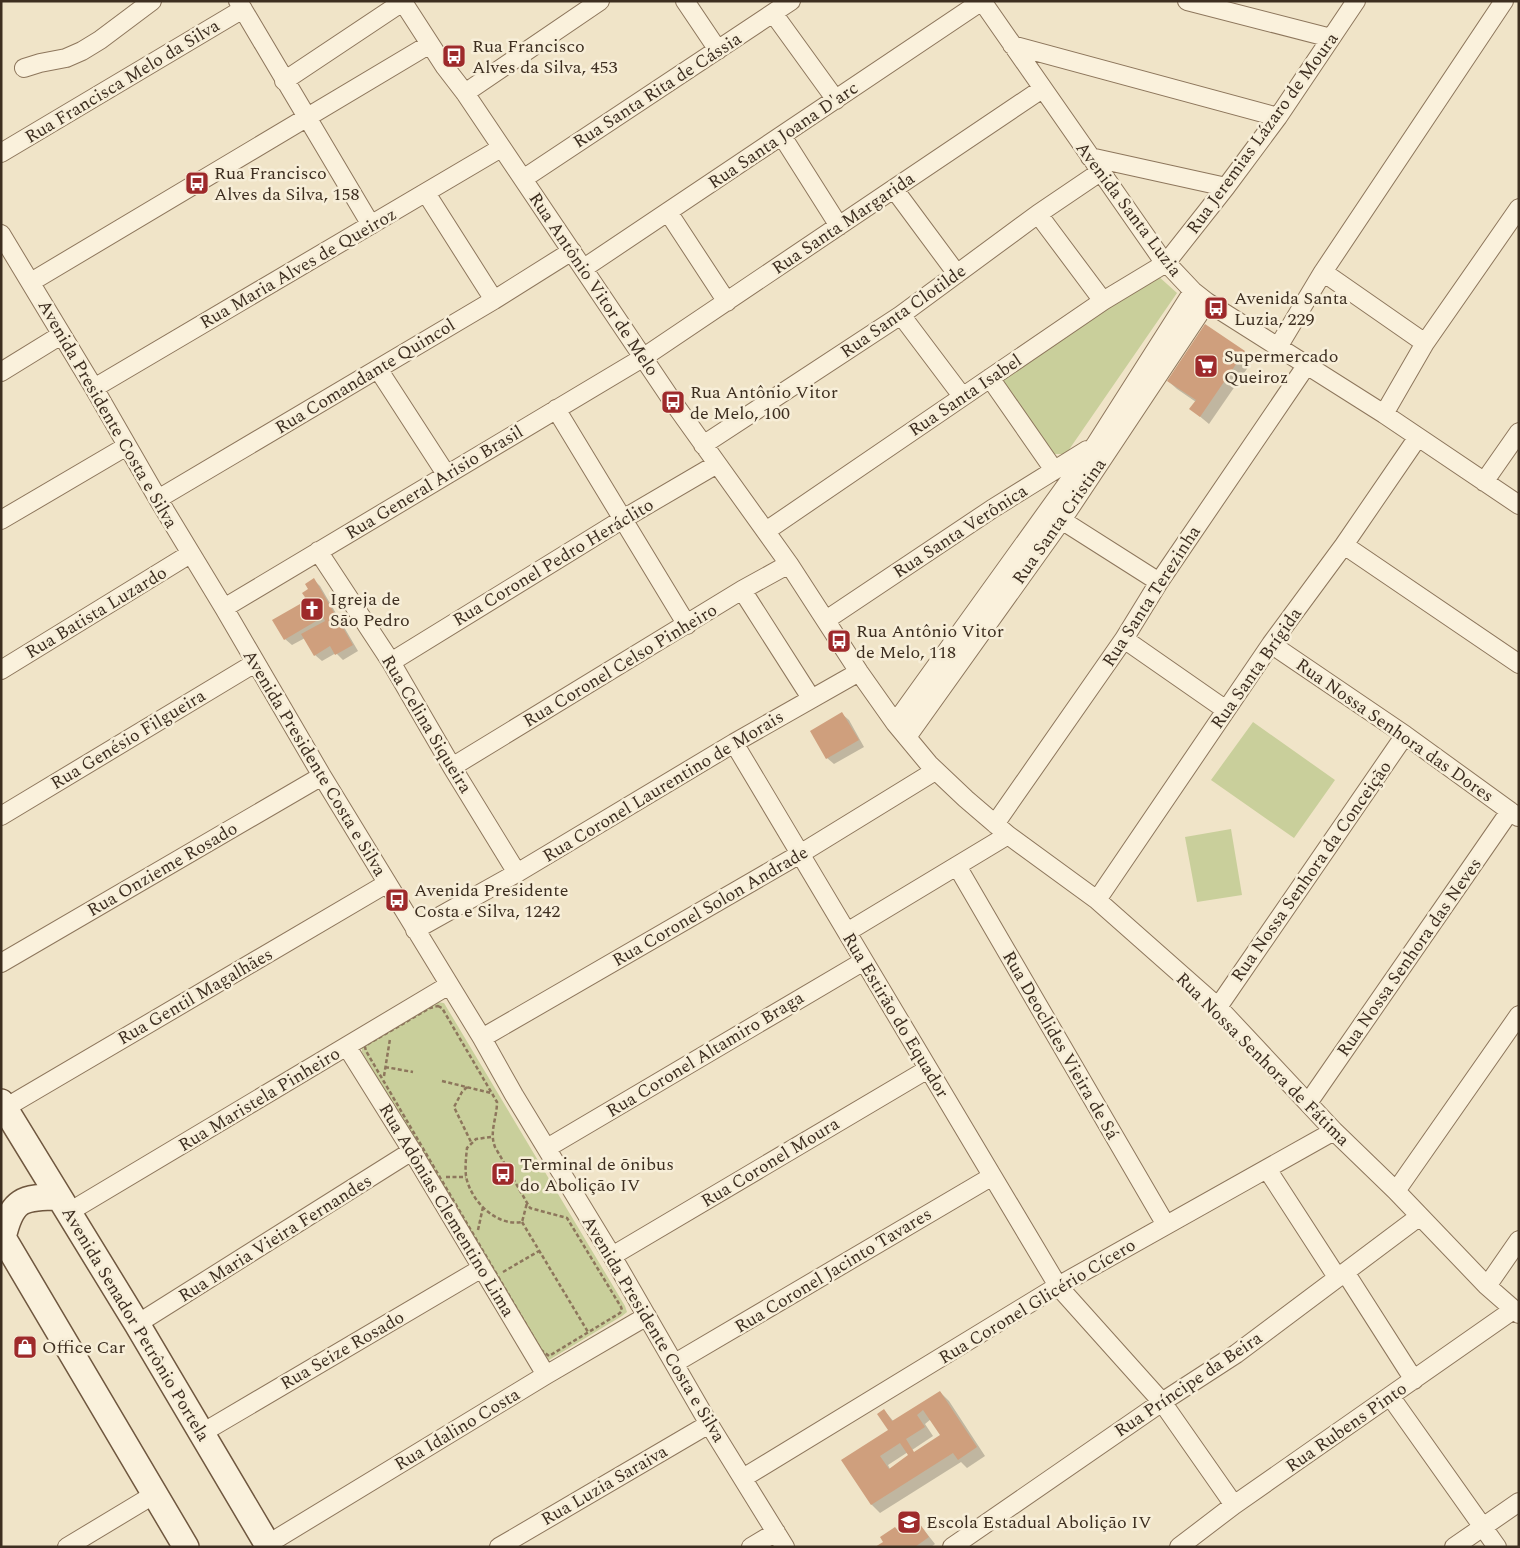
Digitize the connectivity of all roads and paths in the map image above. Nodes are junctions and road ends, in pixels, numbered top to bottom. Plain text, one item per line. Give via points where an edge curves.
1 (152, 1) edge
2 (600, 1) edge
3 (685, 1) edge
4 (791, 1) edge
5 (982, 1) edge
6 (1187, 1) edge
7 (1356, 1) edge
8 (1504, 1) edge
9 (403, 2) edge
10 (240, 5) edge
11 (773, 13) junction
12 (1331, 38) junction
13 (430, 44) junction
14 (1012, 45) junction
15 (718, 50) junction
16 (24, 68) dead end
17 (284, 81) junction
18 (1042, 89) junction
19 (465, 93) junction
20 (836, 100) junction
21 (308, 116) junction
22 (1278, 117) junction
23 (782, 136) junction
24 (501, 148) junction
25 (1, 152) edge
26 (1090, 157) junction
27 (1100, 172) junction
28 (523, 179) junction
29 (1226, 187) junction
30 (894, 189) junction
31 (426, 193) junction
32 (1519, 208) edge
33 (668, 212) junction
34 (1038, 214) junction
35 (371, 225) junction
36 (840, 226) junction
37 (1, 234) edge
38 (572, 252) junction
39 (1166, 263) junction
40 (584, 268) junction
41 (1324, 272) junction
42 (956, 274) junction
43 (31, 282) junction
44 (1200, 297) junction
45 (494, 300) junction
46 (1103, 301) junction
47 (727, 302) junction
48 (901, 315) junction
49 (61, 335) junction
50 (1425, 343) junction
51 (1278, 347) junction
52 (644, 358) junction
53 (1306, 366) junction
54 (378, 369) junction
55 (1, 372) edge
56 (990, 378) junction
57 (94, 388) junction
58 (962, 396) junction
59 (556, 409) junction
60 (1384, 414) junction
61 (1519, 432) edge
62 (1418, 436) junction
63 (704, 445) junction
64 (1095, 445) junction
65 (127, 446) junction
66 (717, 464) junction
67 (1054, 470) junction
68 (446, 474) junction
69 (1484, 482) junction
70 (158, 499) junction
71 (1519, 505) edge
72 (1055, 515) junction
73 (623, 519) junction
74 (1, 520) edge
75 (766, 532) junction
76 (1344, 545) junction
77 (318, 551) junction
78 (190, 554) junction
79 (789, 564) junction
80 (1158, 582) junction
81 (742, 590) junction
82 (224, 608) junction
83 (826, 620) junction
84 (687, 624) junction
85 (1124, 640) junction
86 (1271, 644) junction
87 (390, 662) junction
88 (255, 663) junction
89 (1519, 664) edge
90 (1, 670) edge
91 (859, 672) junction
92 (811, 698) junction
93 (1226, 710) junction
94 (895, 723) junction
95 (1405, 735) junction
96 (907, 737) junction
97 (734, 744) junction
98 (452, 768) junction
99 (935, 771) junction
100 (322, 776) junction
101 (1514, 814) edge
102 (1, 816) edge
103 (1002, 830) junction
104 (800, 854) junction
105 (957, 866) junction
106 (517, 873) junction
107 (386, 884) junction
108 (1097, 900) junction
109 (415, 930) junction
110 (847, 932) junction
111 (864, 961) junction
112 (1, 963) edge
113 (449, 985) junction
114 (1218, 1007) junction
115 (1519, 1015) edge
116 (392, 1030) junction
117 (482, 1038) junction
118 (347, 1047) junction
119 (385, 1067) junction
120 (928, 1069) junction
121 (413, 1072) dead end
122 (383, 1081) junction
123 (442, 1081) dead end
124 (467, 1087) junction
125 (491, 1093) junction
126 (1308, 1103) junction
127 (3, 1104) edge
128 (1334, 1131) junction
129 (491, 1137) junction
130 (471, 1142) junction
131 (547, 1148) junction
132 (412, 1151) junction
133 (1266, 1169) junction
134 (466, 1177) junction
135 (991, 1177) junction
136 (440, 1178) junction
137 (1396, 1191) junction
138 (527, 1202) junction
139 (64, 1205) junction
140 (483, 1207) junction
141 (1420, 1216) junction
142 (522, 1222) junction
143 (1166, 1225) junction
144 (477, 1240) junction
145 (1519, 1240) edge
146 (4, 1243) edge
147 (539, 1250) junction
148 (612, 1256) junction
149 (490, 1272) junction
150 (1341, 1274) junction
151 (1058, 1286) junction
152 (1487, 1286) junction
153 (1516, 1312) edge
154 (647, 1316) junction
155 (137, 1324) junction
156 (588, 1332) junction
157 (675, 1363) junction
158 (546, 1375) junction
159 (1414, 1380) junction
160 (1390, 1396) junction
161 (1162, 1402) junction
162 (709, 1424) junction
163 (202, 1433) junction
164 (743, 1478) junction
165 (155, 1494) junction
166 (1519, 1502) edge
167 (1234, 1505) junction
168 (1482, 1528) junction
169 (780, 1540) edge
170 (269, 1546) edge
171 (68, 1547) edge
172 (186, 1547) edge
173 (499, 1547) edge
174 (751, 1547) edge
175 (952, 1547) edge
176 (1179, 1547) edge
177 (1454, 1547) edge
178 (1497, 1547) edge

1 - 16 street via 82,51
2 - 19 street
3 - 15 street
4 - 11 street, Rua Santa Rita de Cássia
5 - 14 street, Avenida Santa Luzia
5 - 20 street, Rua Santa Joana D'arc
6 - 12 street
7 - 12 street, Rua Jeremias Lázaro de Moura
8 - 41 street
9 - 13 street, Rua Antônio Vitor de Melo
9 - 17 street
10 - 17 street
10 - 25 street, Rua Francisca Melo da Silva
11 - 15 street, Rua Santa Rita de Cássia
11 - 20 street
12 - 22 street, Rua Jeremias Lázaro de Moura
13 - 19 street, Rua Antônio Vitor de Melo
13 - 21 street
14 - 18 street, Avenida Santa Luzia
14 - 22 street
15 - 28 street, Rua Santa Rita de Cássia
17 - 21 street
18 - 26 street, Avenida Santa Luzia
18 - 30 street, Rua Santa Margarida
19 - 24 street, Rua Antônio Vitor de Melo
20 - 23 street, Rua Santa Joana D'arc
21 - 35 street
21 - 43 street
22 - 29 street, Rua Jeremias Lázaro de Moura
23 - 33 street, Rua Santa Joana D'arc
23 - 36 street
24 - 28 street, Rua Antônio Vitor de Melo
24 - 31 street, Rua Maria Alves de Queiroz
26 - 27 street, Avenida Santa Luzia
26 - 29 street
27 - 34 street, Rua Santa Clotilde
27 - 39 street, Avenida Santa Luzia
28 - 38 street, Rua Antônio Vitor de Melo
29 - 39 street, Rua Jeremias Lázaro de Moura
30 - 36 street, Rua Santa Margarida
30 - 42 street
31 - 35 street, Rua Maria Alves de Queiroz
31 - 45 street
32 - 50 street
33 - 40 street, Rua Santa Joana D'arc
33 - 47 street
34 - 42 street, Rua Santa Clotilde
34 - 46 street
35 - 57 street, Rua Maria Alves de Queiroz
36 - 47 street, Rua Santa Margarida
37 - 43 street, Avenida Presidente Costa e Silva
38 - 40 street, Rua Antônio Vitor de Melo
38 - 45 street, Rua Comandante Quincol
39 - 44 street, Avenida Santa Luzia
39 - 46 street, Rua Santa Isabel
40 - 52 street, Rua Antônio Vitor de Melo
41 - 50 street
41 - 51 street
42 - 48 street, Rua Santa Clotilde
43 - 49 street, Avenida Presidente Costa e Silva
44 - 51 street, Avenida Santa Luzia
44 - 64 street, Rua Santa Cristina
44 - 72 street, Rua Santa Cristina
45 - 54 street, Rua Comandante Quincol
46 - 56 street, Rua Santa Isabel
47 - 52 street, Rua Santa Margarida
48 - 58 street
48 - 63 street, Rua Santa Clotilde
49 - 55 street
49 - 57 street, Avenida Presidente Costa e Silva
50 - 60 street
51 - 53 street, Avenida Santa Luzia
52 - 59 street, Rua General Arisio Brasil
52 - 63 street, Rua Antônio Vitor de Melo
53 - 60 street, Avenida Santa Luzia
53 - 80 street, Rua Santa Terezinha
54 - 68 street
54 - 70 street, Rua Comandante Quincol
56 - 58 street, Rua Santa Isabel
56 - 67 street
57 - 65 street, Avenida Presidente Costa e Silva
58 - 75 street, Rua Santa Isabel
59 - 68 street, Rua General Arisio Brasil
59 - 73 street
60 - 62 street, Avenida Santa Luzia
61 - 69 street
62 - 69 street, Avenida Santa Luzia
62 - 76 street, Rua Santa Brígida
63 - 66 street, Rua Antônio Vitor de Melo
64 - 67 street, Rua Santa Verônica
64 - 72 street, Rua Santa Cristina
65 - 70 street, Avenida Presidente Costa e Silva
65 - 74 street
66 - 73 street, Rua Coronel Pedro Heráclito
66 - 75 street, Rua Antônio Vitor de Melo
67 - 83 street, Rua Santa Verônica
68 - 77 street, Rua General Arisio Brasil
69 - 71 street, Avenida Santa Luzia
70 - 78 street, Avenida Presidente Costa e Silva
72 - 80 street
72 - 94 street, Rua Santa Cristina
72 - 96 street, Rua Santa Cristina
73 - 84 street
73 - 87 street, Rua Coronel Pedro Heráclito
75 - 79 street, Rua Antônio Vitor de Melo
76 - 86 street, Rua Santa Brígida
76 - 89 street
77 - 82 street, Rua General Arisio Brasil
77 - 87 street, Rua Celina Siqueira
78 - 82 street, Avenida Presidente Costa e Silva
78 - 90 street, Rua Batista Luzardo
79 - 81 street, Rua Coronel Celso Pinheiro
79 - 83 street, Rua Antônio Vitor de Melo
80 - 85 street, Rua Santa Terezinha
81 - 84 street, Rua Coronel Celso Pinheiro
81 - 92 street
82 - 88 street, Avenida Presidente Costa e Silva
83 - 91 street, Rua Antônio Vitor de Melo
84 - 98 street, Rua Coronel Celso Pinheiro
85 - 93 street
85 - 103 street, Rua Santa Terezinha
86 - 93 street, Rua Santa Brígida
86 - 95 street, Rua Nossa Senhora das Dores
87 - 98 street, Rua Celina Siqueira
88 - 100 street, Avenida Presidente Costa e Silva
88 - 102 street, Rua Genésio Filgueira
91 - 92 street, Rua Coronel Laurentino de Morais
91 - 94 street, Rua Antônio Vitor de Melo
92 - 97 street, Rua Coronel Laurentino de Morais
93 - 108 street, Rua Santa Brígida
94 - 96 street, Rua Antônio Vitor de Melo
95 - 101 street, Rua Nossa Senhora das Dores
95 - 114 street, Rua Nossa Senhora da Conceição
96 - 99 street, Rua Nossa Senhora de Fátima
97 - 104 street, Rua Estirão do Equador
97 - 106 street, Rua Coronel Laurentino de Morais
98 - 106 street, Rua Celina Siqueira
99 - 103 street, Rua Nossa Senhora de Fátima
99 - 104 street, Rua Coronel Solon Andrade
100 - 107 street, Avenida Presidente Costa e Silva
100 - 112 street, Rua Onzieme Rosado
101 - 126 street, Rua Nossa Senhora das Neves
103 - 105 street
103 - 108 street, Rua Nossa Senhora de Fátima
104 - 110 street, Rua Estirão do Equador
104 - 117 street, Rua Coronel Solon Andrade
105 - 110 street
105 - 143 street, Rua Deoclides Vieira de Sá
106 - 109 street, Rua Coronel Laurentino de Morais
107 - 109 street, Avenida Presidente Costa e Silva
107 - 127 street, Rua Gentil Magalhães
108 - 114 street, Rua Nossa Senhora de Fátima
109 - 113 street, Avenida Presidente Costa e Silva
110 - 111 street, Rua Estirão do Equador
111 - 120 street, Rua Estirão do Equador
111 - 131 street, Rua Coronel Altamiro Braga
113 - 117 street, Avenida Presidente Costa e Silva
113 - 118 street, Rua Maristela Pinheiro
114 - 126 street, Rua Nossa Senhora de Fátima
115 - 137 street
116 - 119 path
116 - 122 path via 366,1047
116 - 125 path via 430,1008 442,1008
117 - 131 street, Avenida Presidente Costa e Silva
118 - 132 street, Rua Adônias Clementino Lima
118 - 139 street, Rua Maristela Pinheiro
119 - 121 path
119 - 122 path
120 - 135 street, Rua Estirão do Equador
120 - 148 street, Rua Coronel Moura
122 - 136 path
123 - 124 path
124 - 125 path
124 - 130 path via 454,1107
125 - 129 path via 497,1102
126 - 128 street, Rua Nossa Senhora de Fátima
127 - 139 street, Avenida Senador Petrônio Portela
128 - 133 street, Rua Coronel Glicério Cícero
128 - 137 street, Rua Nossa Senhora de Fátima
129 - 130 path
129 - 138 path
130 - 134 path via 467,1148
131 - 148 street, Avenida Presidente Costa e Silva
132 - 149 street, Rua Adônias Clementino Lima
132 - 155 street, Rua Maria Vieira Fernandes
133 - 143 street, Rua Coronel Glicério Cícero
133 - 150 street
134 - 136 path
134 - 140 path
135 - 151 street, Rua Estirão do Equador
135 - 157 street, Rua Coronel Jacinto Tavares
136 - 144 path
137 - 141 street, Rua Nossa Senhora de Fátima
138 - 142 path
138 - 156 path via 536,1211 566,1218 621,1307 620,1313
139 - 146 street via 32,1198 21,1202 10,1215
139 - 155 street, Avenida Senador Petrônio Portela
140 - 142 path via 500,1220 514,1224
140 - 144 path
141 - 150 street, Rua Príncipe da Beira
141 - 152 street, Rua Nossa Senhora de Fátima
142 - 147 path
143 - 151 street, Rua Coronel Glicério Cícero
144 - 149 path
145 - 152 street
146 - 165 street
147 - 149 path
147 - 156 path
148 - 154 street, Avenida Presidente Costa e Silva
149 - 156 path via 545,1354 549,1356
149 - 158 street, Rua Adônias Clementino Lima
149 - 163 street, Rua Seize Rosado
150 - 159 street
150 - 161 street, Rua Príncipe da Beira via 1236,1354
151 - 161 street, Rua Estirão do Equador
151 - 164 street, Rua Coronel Glicério Cícero
152 - 153 street, Rua Nossa Senhora de Fátima
153 - 159 street, Rua Rubens Pinto
154 - 157 street, Avenida Presidente Costa e Silva
154 - 158 street, Rua Idalino Costa
155 - 163 street, Avenida Senador Petrônio Portela
157 - 162 street, Avenida Presidente Costa e Silva
158 - 170 street, Rua Idalino Costa
159 - 160 street, Rua Rubens Pinto
160 - 167 street, Rua Rubens Pinto
160 - 168 street
161 - 167 street, Rua Estirão do Equador
161 - 175 street, Rua Príncipe da Beira
162 - 164 street, Avenida Presidente Costa e Silva
162 - 173 street, Rua Luzia Saraiva
163 - 170 street, Avenida Senador Petrônio Portela
164 - 169 street, Avenida Presidente Costa e Silva
165 - 171 street
165 - 172 street
166 - 168 street
167 - 176 street, Rua Rubens Pinto
168 - 177 street
168 - 178 street
169 - 174 street

